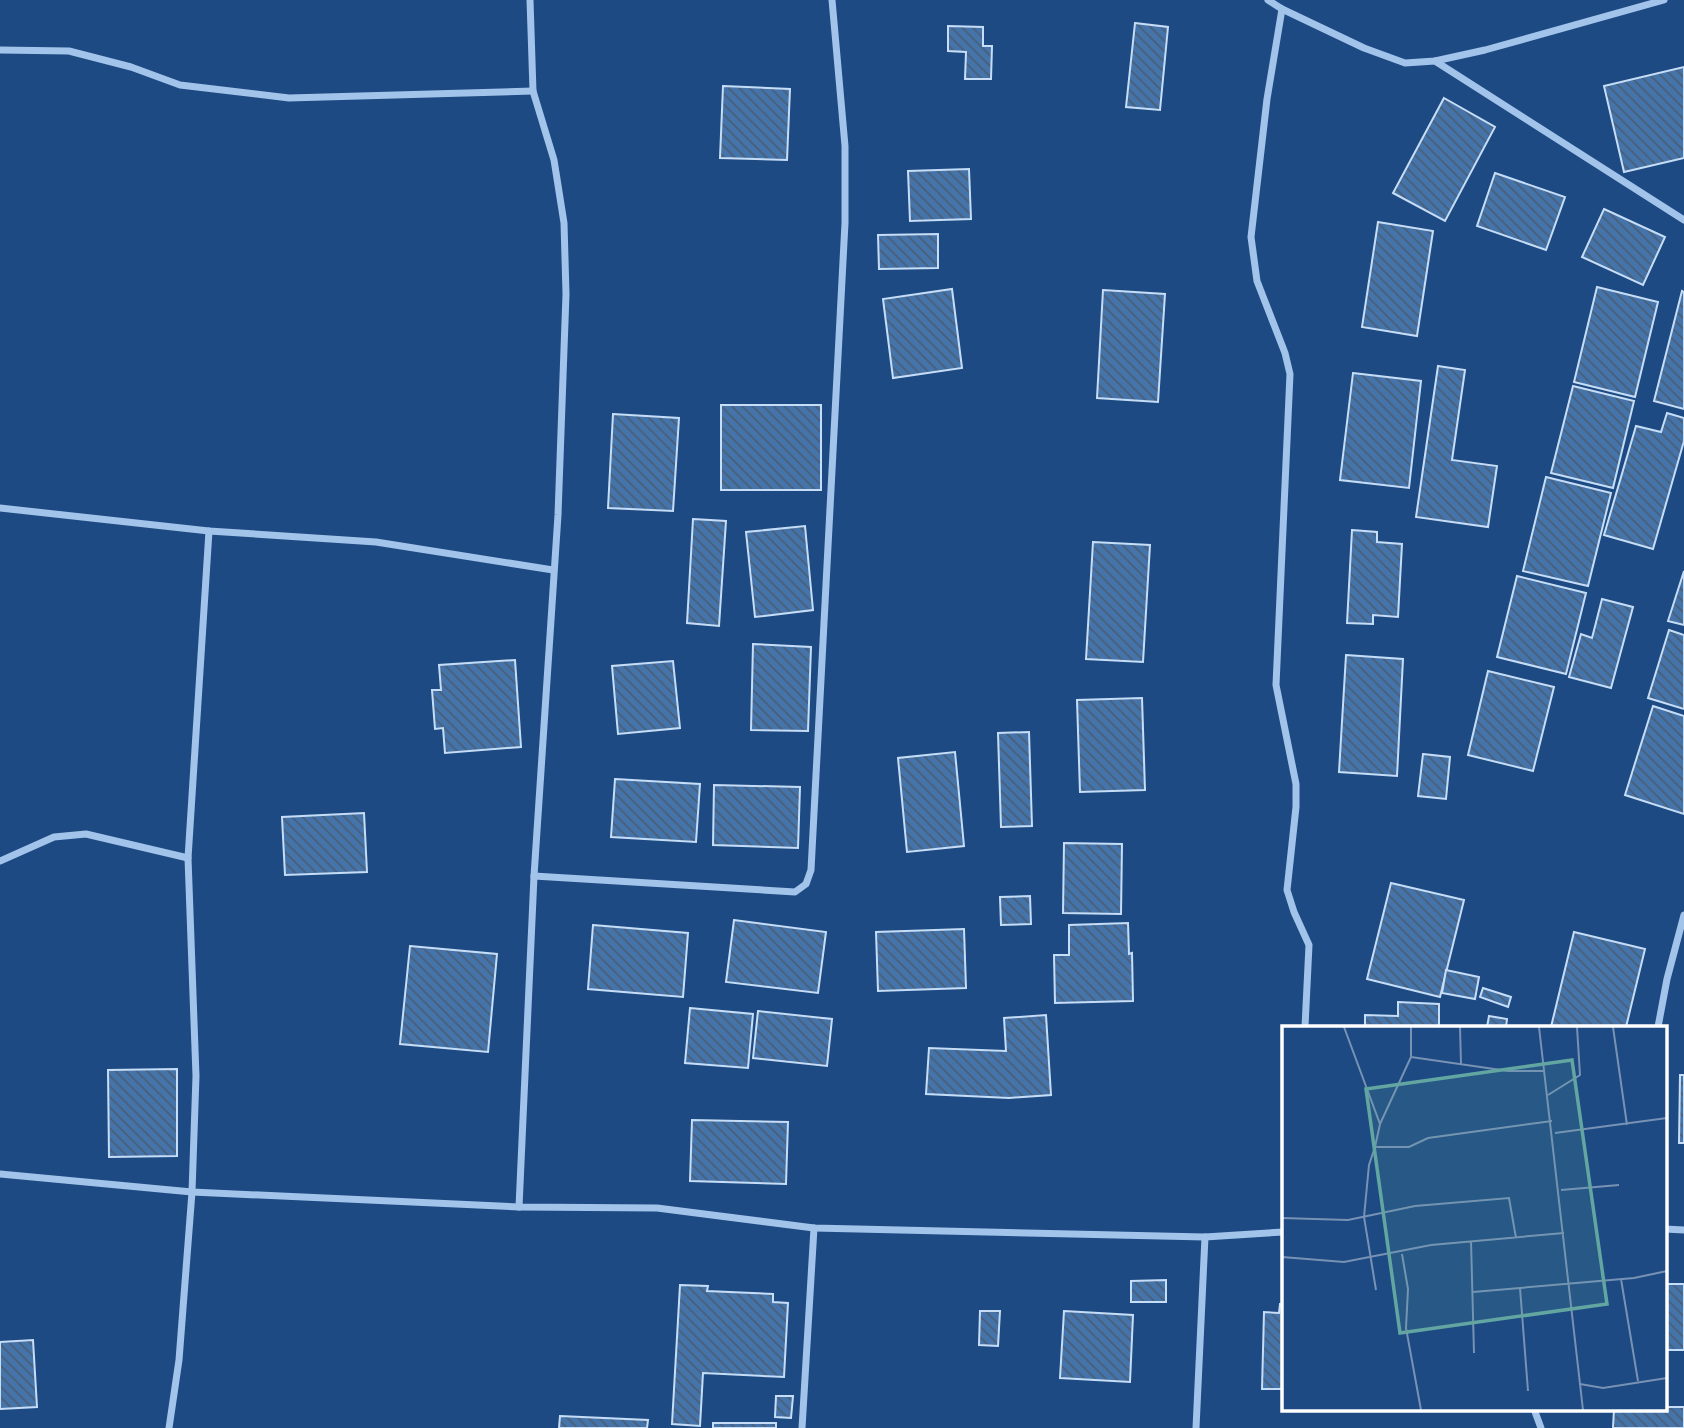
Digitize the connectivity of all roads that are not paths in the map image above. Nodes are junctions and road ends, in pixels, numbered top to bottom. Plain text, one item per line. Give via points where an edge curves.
1 (530, 0) edge
2 (832, 0) edge
3 (1268, 0) edge
4 (1664, 0) edge
5 (1282, 9) junction
6 (0, 50) edge
7 (1435, 61) junction
8 (533, 91) junction
9 (1684, 220) edge
10 (0, 508) edge
11 (209, 531) junction
12 (553, 570) junction
13 (188, 858) junction
14 (0, 861) edge
15 (534, 876) junction
16 (1684, 915) edge
17 (1305, 1026) edge
18 (1658, 1026) edge
19 (0, 1174) edge
20 (192, 1192) junction
21 (519, 1207) junction
22 (814, 1228) junction
23 (1666, 1229) edge
24 (1684, 1230) edge
25 (1282, 1232) edge
26 (1205, 1237) junction
27 (1534, 1410) edge
28 (169, 1428) edge
29 (802, 1428) edge
30 (1196, 1428) edge
31 (1541, 1428) edge

1 - 8 street
2 - 15 street via 845,146 845,223 811,870 806,884 795,892
3 - 5 street
4 - 7 street
5 - 7 street via 1405,63
5 - 17 street via 1266,99 1251,237 1257,281 1290,374 1276,685 1296,784 1287,890 1309,945
6 - 8 street via 69,51 180,85 289,98
7 - 9 street
8 - 12 street via 554,160 564,223 566,294
10 - 11 street
11 - 12 street via 376,542
11 - 13 street
12 - 15 street
13 - 14 street via 86,834 54,837
13 - 20 street via 196,1076
15 - 21 street
16 - 18 street
19 - 20 street
20 - 21 street
20 - 28 street
21 - 22 street via 657,1208
22 - 26 street
22 - 29 street
23 - 24 street
25 - 26 street
26 - 30 street
27 - 31 street

